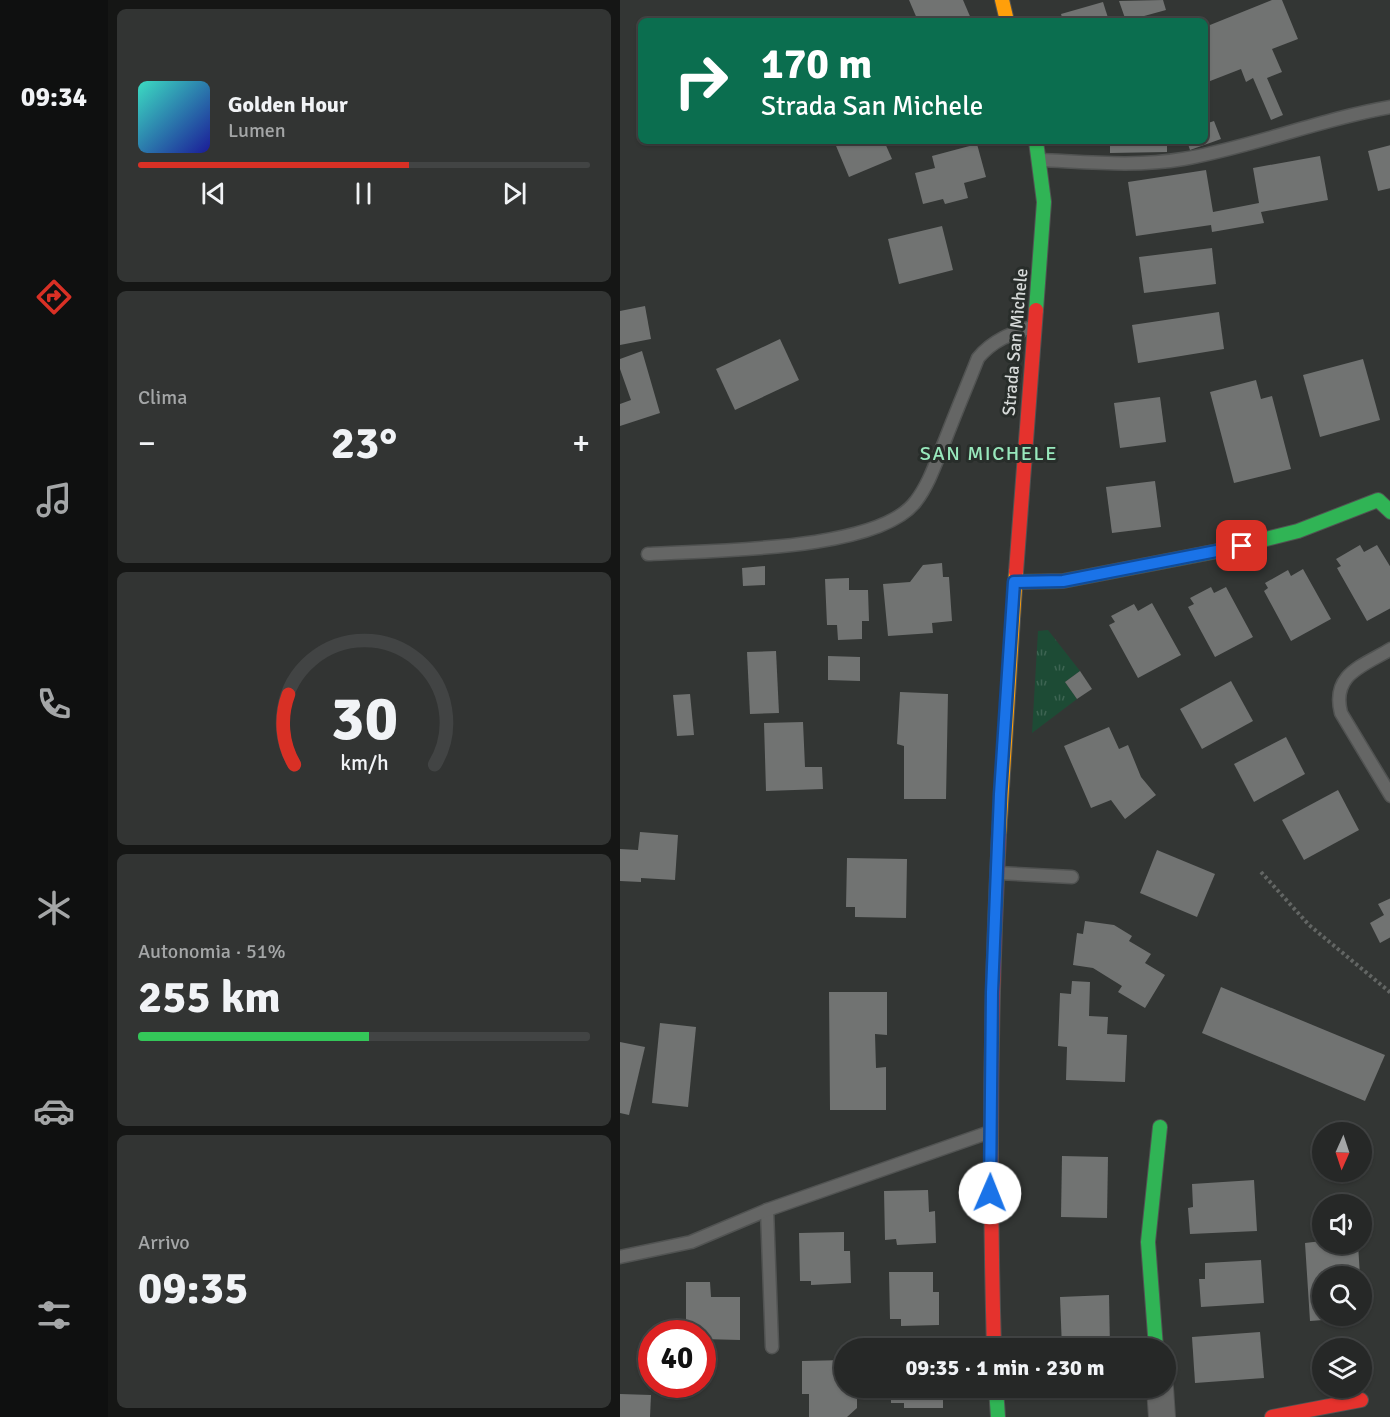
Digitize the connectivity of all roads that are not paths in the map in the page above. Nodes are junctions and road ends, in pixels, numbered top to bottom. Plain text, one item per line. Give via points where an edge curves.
1 (1002, 0) edge
2 (1006, 18) edge
3 (1391, 107) edge
4 (1037, 144) edge
5 (1040, 160) junction
6 (1036, 326) junction
7 (1384, 498) edge
8 (1391, 512) edge
9 (648, 554) dead end
10 (1014, 582) junction
11 (1391, 649) edge
12 (1391, 796) edge
13 (997, 873) junction
14 (1072, 877) dead end
15 (1160, 1127) dead end
16 (991, 1132) junction
17 (767, 1210) junction
18 (620, 1257) edge
19 (994, 1338) edge
20 (1155, 1338) edge
21 (772, 1347) dead end
22 (997, 1398) edge
23 (1161, 1398) edge
24 (1361, 1400) dead end
25 (998, 1417) edge
26 (1162, 1417) edge
27 (1272, 1417) edge

1 - 2 street
3 - 5 lane via 1182,159
4 - 5 street, Strada San Michele
5 - 6 street, Strada San Michele via 1044,202
6 - 9 lane via 1004,336 978,358 929,477 916,501 900,516 875,528 816,543
6 - 10 street, Strada San Michele
7 - 8 street
7 - 10 street via 1298,531 1223,550 1063,581
10 - 13 street, Strada San Michele
11 - 12 lane via 1346,676 1337,700
13 - 14 lane
13 - 16 street, Strada San Michele
15 - 20 street via 1148,1242
16 - 17 lane
16 - 19 street, Strada San Michele
17 - 18 lane via 690,1242
17 - 21 lane
22 - 25 street
23 - 26 street
24 - 27 street

